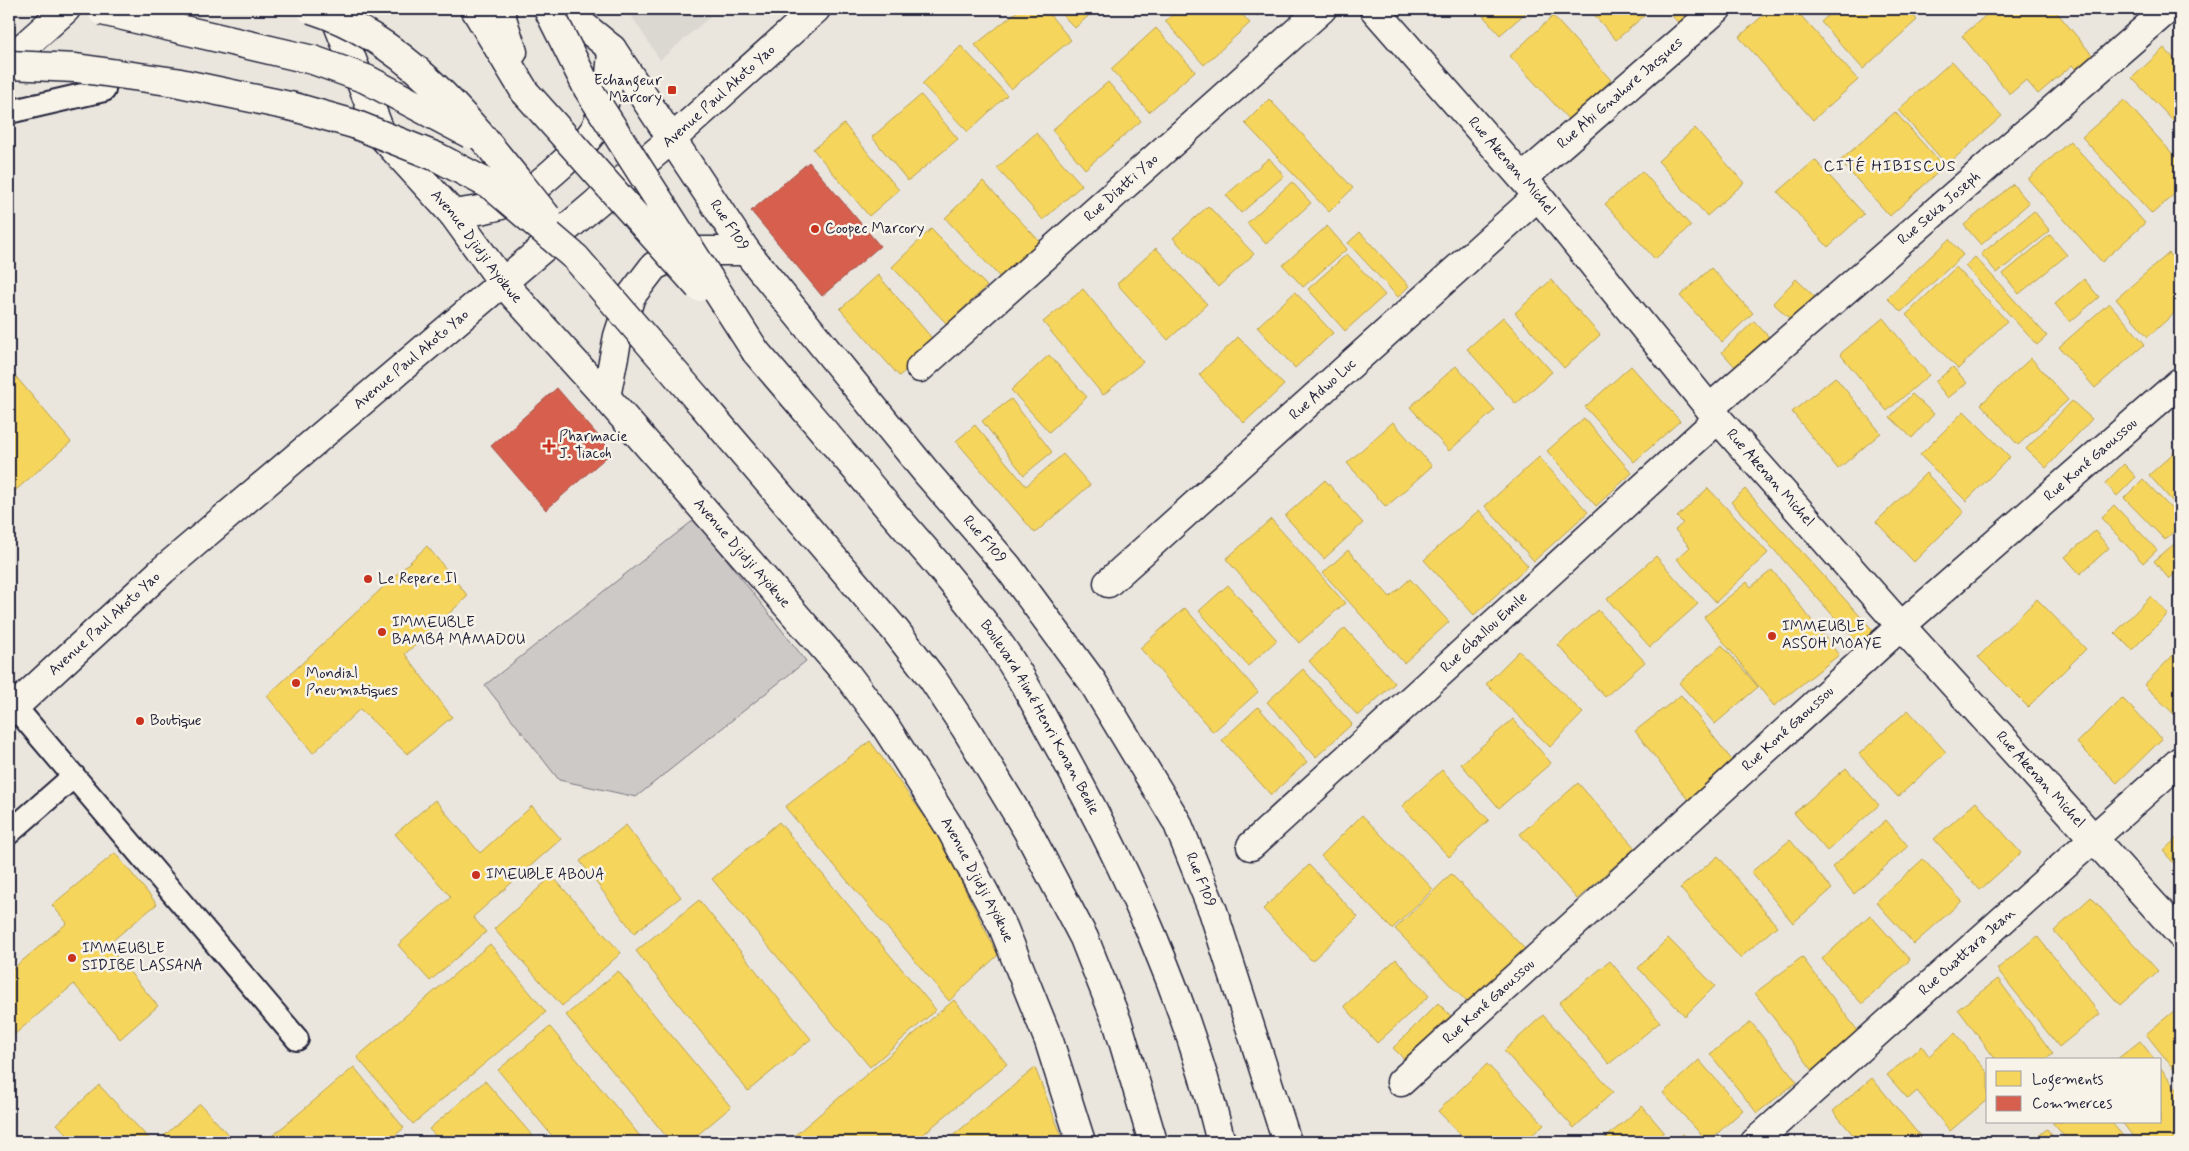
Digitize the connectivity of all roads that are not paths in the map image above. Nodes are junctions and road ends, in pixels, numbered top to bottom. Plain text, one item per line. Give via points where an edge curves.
1 (66, 9) edge
2 (97, 9) edge
3 (311, 9) edge
4 (332, 9) edge
5 (475, 9) edge
6 (499, 9) edge
7 (548, 9) edge
8 (563, 9) edge
9 (816, 9) edge
10 (1322, 9) edge
11 (1374, 9) edge
12 (1717, 9) edge
13 (2168, 9) edge
14 (612, 49) junction
15 (9, 60) edge
16 (9, 65) edge
17 (104, 90) dead end
18 (525, 92) junction
19 (9, 112) edge
20 (673, 138) junction
21 (485, 141) junction
22 (1530, 187) junction
23 (453, 214) junction
24 (746, 251) junction
25 (503, 283) junction
26 (756, 352) junction
27 (920, 368) dead end
28 (2180, 382) edge
29 (606, 397) junction
30 (699, 401) junction
31 (1714, 414) junction
32 (1108, 583) dead end
33 (1901, 626) junction
34 (11, 706) edge
35 (2180, 762) edge
36 (74, 776) junction
37 (9, 833) edge
38 (2094, 838) junction
39 (1251, 846) dead end
40 (2180, 934) edge
41 (298, 1039) dead end
42 (1401, 1082) dead end
43 (1081, 1142) edge
44 (1153, 1142) edge
45 (1221, 1142) edge
46 (1286, 1142) edge
47 (1755, 1142) edge

1 - 15 main road
2 - 21 main road, bridge via 144,23 313,60 366,79
3 - 21 main road, bridge via 332,16 386,45 430,80
4 - 23 main road, Avenue Djidji Ayökwe via 382,136
5 - 18 main road
6 - 18 main road
7 - 26 main road, bridge via 588,89
8 - 14 main road, Rue F109
9 - 20 main road, Avenue Paul Akoto Yao
10 - 27 main road, Rue Diatti Yao
11 - 22 main road, Rue Akenan Michel
12 - 22 main road, Rue Abi Gnahore Jacques
13 - 31 main road, Rue Seka Joseph
14 - 20 main road, Rue F109
14 - 23 main road via 610,85 595,129 556,170 517,199
16 - 30 main road, bridge via 76,68 285,105 354,124 437,157 492,186 576,258
17 - 19 lane
18 - 26 main road, bridge
20 - 24 main road, Rue F109
20 - 25 main road, Avenue Paul Akoto Yao
21 - 30 main road, bridge
22 - 31 main road, Rue Akenan Michel
22 - 32 main road, Rue Adwo Luc
23 - 25 main road, Avenue Djidji Ayökwe
24 - 29 main road via 688,251 654,266 631,296 618,336
24 - 46 main road, Rue F109 via 1008,567 1092,681 1137,754 1177,822 1213,911
25 - 29 main road, Avenue Djidji Ayökwe
25 - 34 main road, Avenue Paul Akoto Yao via 163,570
26 - 45 main road, Boulevard Aimé Henri Konan Bedie via 955,585 997,640 1025,687 1087,796 1143,911 1179,999
28 - 33 main road, Rue Koné Gaoussou
29 - 43 main road, Avenue Djidji Ayökwe via 844,672 882,721 950,828 1003,927 1050,1041
30 - 44 main road via 896,630 966,729 1027,830 1084,938 1118,1024
31 - 33 main road, Rue Akenan Michel
31 - 39 main road, Rue Gballou Emile
33 - 38 main road, Rue Akenan Michel
33 - 42 main road, Rue Koné Gaoussou
34 - 36 lane
35 - 38 main road, Rue Ouattara Jean
36 - 37 lane
36 - 41 lane
38 - 40 main road, Rue Akenan Michel
38 - 47 main road, Rue Ouattara Jean

